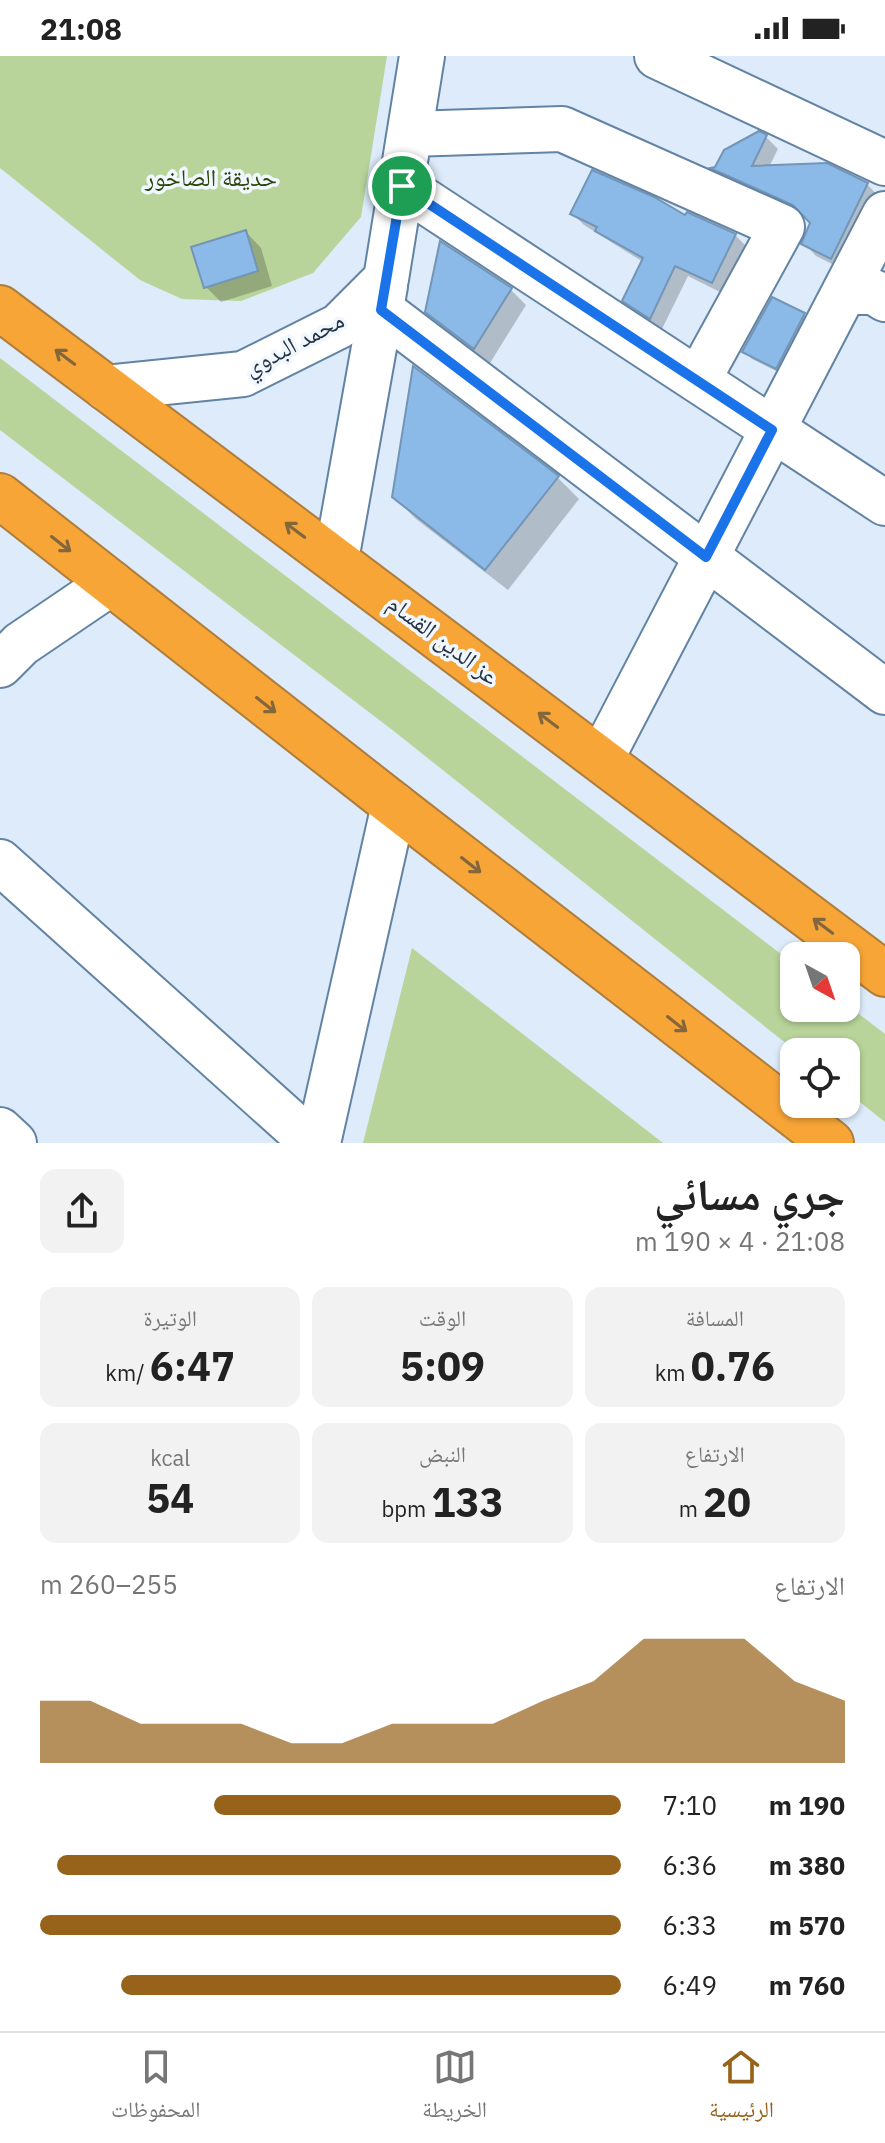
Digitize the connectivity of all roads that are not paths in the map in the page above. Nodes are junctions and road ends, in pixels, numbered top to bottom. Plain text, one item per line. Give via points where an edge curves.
1 (422, 56) edge
2 (657, 56) edge
3 (410, 134) junction
4 (885, 163) edge
5 (402, 186) junction
6 (885, 214) edge
7 (383, 294) junction
8 (865, 295) edge
9 (0, 308) edge
10 (698, 380) junction
11 (106, 388) junction
12 (772, 430) junction
13 (0, 496) edge
14 (885, 503) edge
15 (706, 557) junction
16 (336, 560) junction
17 (111, 583) junction
18 (0, 665) edge
19 (885, 692) edge
20 (601, 759) junction
21 (394, 805) junction
22 (0, 862) edge
23 (881, 963) edge
24 (0, 1130) edge
25 (14, 1143) edge
26 (316, 1143) edge
27 (831, 1143) edge

1 - 3 street
2 - 4 street
3 - 5 street
3 - 10 street via 562,129 782,227
5 - 7 street
5 - 10 street
6 - 8 street
7 - 11 street, محمد البدوي via 339,326 243,374
7 - 15 street
7 - 16 street
8 - 12 street
11 -> 9 highway, عز الدين القسام
10 - 12 street
16 -> 11 highway, عز الدين القسام
12 - 14 street
12 - 15 street
13 -> 17 highway
15 - 19 street
15 - 20 street
20 -> 16 highway, عز الدين القسام
17 - 18 street via 21,644
17 -> 21 highway
23 -> 20 highway, عز الدين القسام
21 - 26 street
21 -> 27 highway
22 - 26 street
24 - 25 street

